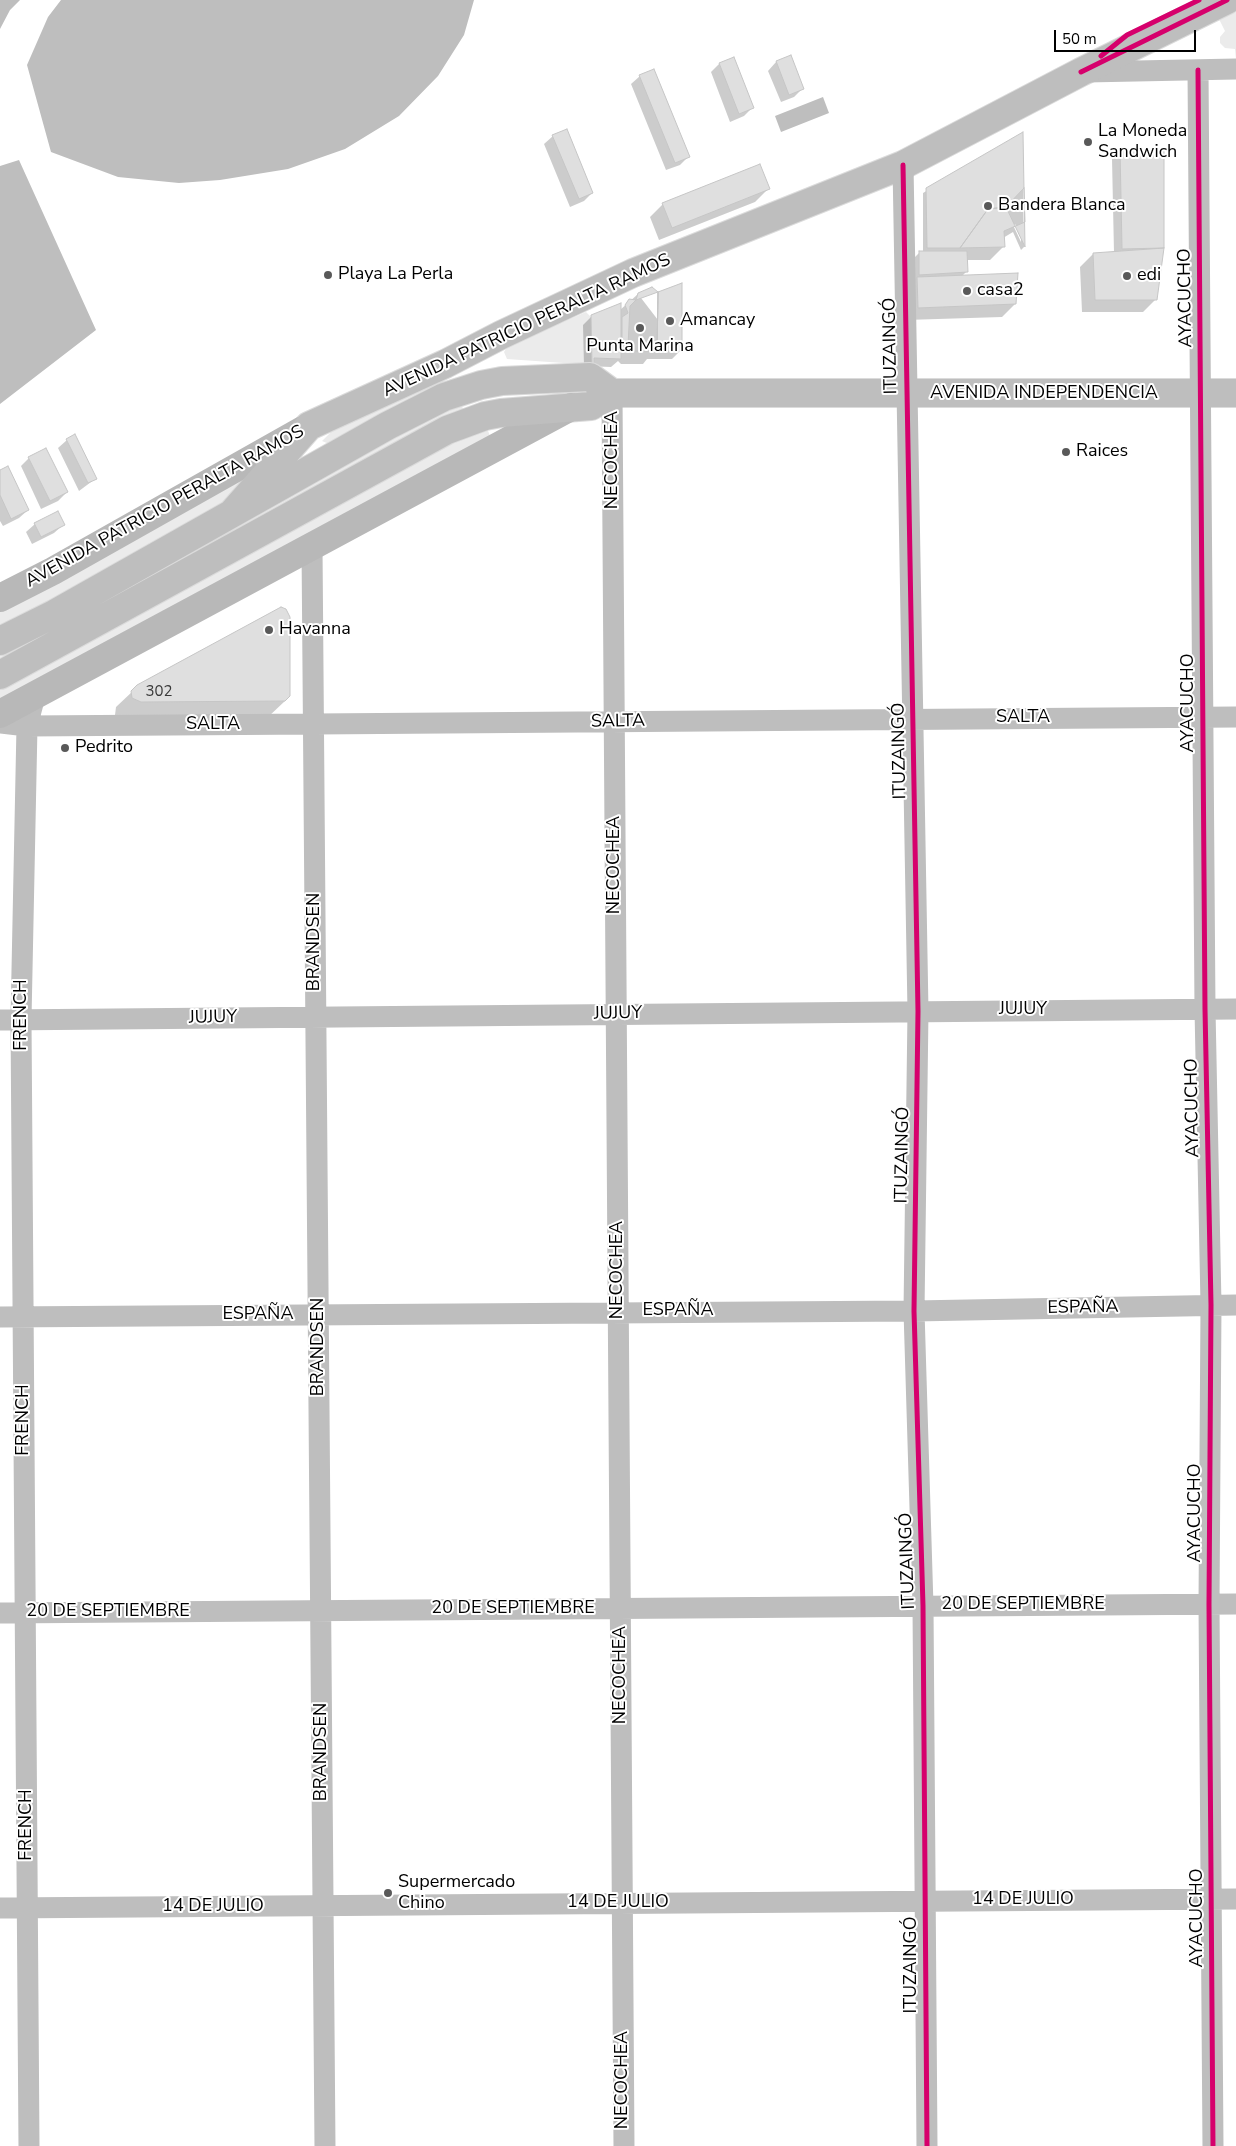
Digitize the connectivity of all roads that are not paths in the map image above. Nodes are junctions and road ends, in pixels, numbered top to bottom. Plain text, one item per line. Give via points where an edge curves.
1 (1227, 0) edge
2 (1236, 69) edge
3 (1198, 70) junction
4 (1081, 72) junction
5 (903, 165) junction
6 (445, 364) junction
7 (530, 379) junction
8 (612, 393) junction
9 (1201, 393) junction
10 (1236, 393) edge
11 (906, 394) junction
12 (571, 407) junction
13 (309, 426) junction
14 (234, 511) junction
15 (312, 547) junction
16 (0, 598) edge
17 (0, 642) edge
18 (0, 674) edge
19 (35, 696) junction
20 (0, 714) edge
21 (1203, 717) junction
22 (1236, 717) edge
23 (913, 718) junction
24 (614, 722) junction
25 (0, 723) edge
26 (314, 724) junction
27 (27, 726) junction
28 (1236, 1008) edge
29 (1205, 1009) junction
30 (918, 1011) junction
31 (616, 1014) junction
32 (316, 1017) junction
33 (21, 1019) junction
34 (0, 1020) edge
35 (1211, 1305) junction
36 (1236, 1305) edge
37 (618, 1311) junction
38 (914, 1311) junction
39 (319, 1314) junction
40 (23, 1316) junction
41 (0, 1317) edge
42 (1209, 1604) junction
43 (1236, 1604) edge
44 (923, 1606) junction
45 (620, 1609) junction
46 (321, 1611) junction
47 (0, 1613) edge
48 (26, 1613) junction
49 (1236, 1898) edge
50 (1211, 1899) junction
51 (925, 1901) junction
52 (622, 1903) junction
53 (323, 1906) junction
54 (0, 1908) edge
55 (28, 1908) junction
56 (29, 2146) edge
57 (325, 2146) edge
58 (624, 2146) edge
59 (927, 2146) edge
60 (1213, 2146) edge

1 - 4 main road, AVENIDA PATRICIO PERALTA RAMOS
2 - 3 street
3 - 4 street
3 - 9 street, AYACUCHO
4 - 5 main road, AVENIDA PATRICIO PERALTA RAMOS
5 - 6 main road, AVENIDA PATRICIO PERALTA RAMOS via 633,273
5 - 11 street, ITUZAINGÓ
6 - 7 main road
6 - 13 main road, AVENIDA PATRICIO PERALTA RAMOS
7 - 8 main road, AVENIDA PATRICIO PERALTA RAMOS via 590,377
7 - 14 main road, AVENIDA PATRICIO PERALTA RAMOS via 481,385 444,397
8 - 11 main road, AVENIDA INDEPENDENCIA
8 - 12 main road via 591,406
8 - 24 street, NECOCHEA
9 - 10 main road, AVENIDA INDEPENDENCIA
9 - 11 main road, AVENIDA INDEPENDENCIA
9 - 21 street, AYACUCHO
11 - 23 street, ITUZAINGÓ
12 - 15 main road
12 - 18 main road via 501,412 447,430
13 - 14 main road
13 - 16 main road, AVENIDA PATRICIO PERALTA RAMOS
14 - 17 main road, AVENIDA PATRICIO PERALTA RAMOS
15 - 19 main road
15 - 26 street, BRANDSEN
19 - 20 main road
19 - 27 street, FRENCH
21 - 22 street, SALTA
21 - 23 street, SALTA
21 - 29 street, AYACUCHO
23 - 24 street, SALTA
23 - 30 street, ITUZAINGÓ
24 - 26 street, SALTA
24 - 31 street, NECOCHEA
25 - 27 street, SALTA
26 - 27 street, SALTA
26 - 32 street, BRANDSEN
27 - 33 street, FRENCH
28 - 29 street, JUJUY
29 - 30 street, JUJUY
29 - 35 street, AYACUCHO
30 - 31 street, JUJUY
30 - 38 street, ITUZAINGÓ
31 - 32 street, JUJUY
31 - 37 street, NECOCHEA
32 - 33 street, JUJUY
32 - 39 street, BRANDSEN
33 - 34 street, JUJUY
33 - 40 street, FRENCH
35 - 36 street, ESPAÑA
35 - 38 street, ESPAÑA
35 - 42 street, AYACUCHO
37 - 38 street, ESPAÑA
37 - 39 street, ESPAÑA
37 - 45 street, NECOCHEA
38 - 44 street, ITUZAINGÓ
39 - 40 street, ESPAÑA
39 - 46 street, BRANDSEN
40 - 41 street, ESPAÑA
40 - 48 street, FRENCH
42 - 43 street, 20 DE SEPTIEMBRE
42 - 44 street, 20 DE SEPTIEMBRE
42 - 50 street, AYACUCHO
44 - 45 street, 20 DE SEPTIEMBRE
44 - 51 street, ITUZAINGÓ
45 - 46 street, 20 DE SEPTIEMBRE
45 - 52 street, NECOCHEA
46 - 48 street, 20 DE SEPTIEMBRE
46 - 53 street, BRANDSEN
47 - 48 street, 20 DE SEPTIEMBRE
48 - 55 street, FRENCH
49 - 50 street, 14 DE JULIO
50 - 51 street, 14 DE JULIO
50 - 60 street, AYACUCHO
51 - 52 street, 14 DE JULIO
51 - 59 street, ITUZAINGÓ
52 - 53 street, 14 DE JULIO
52 - 58 street, NECOCHEA
53 - 55 street, 14 DE JULIO
53 - 57 street, BRANDSEN
54 - 55 street, 14 DE JULIO
55 - 56 street, FRENCH

